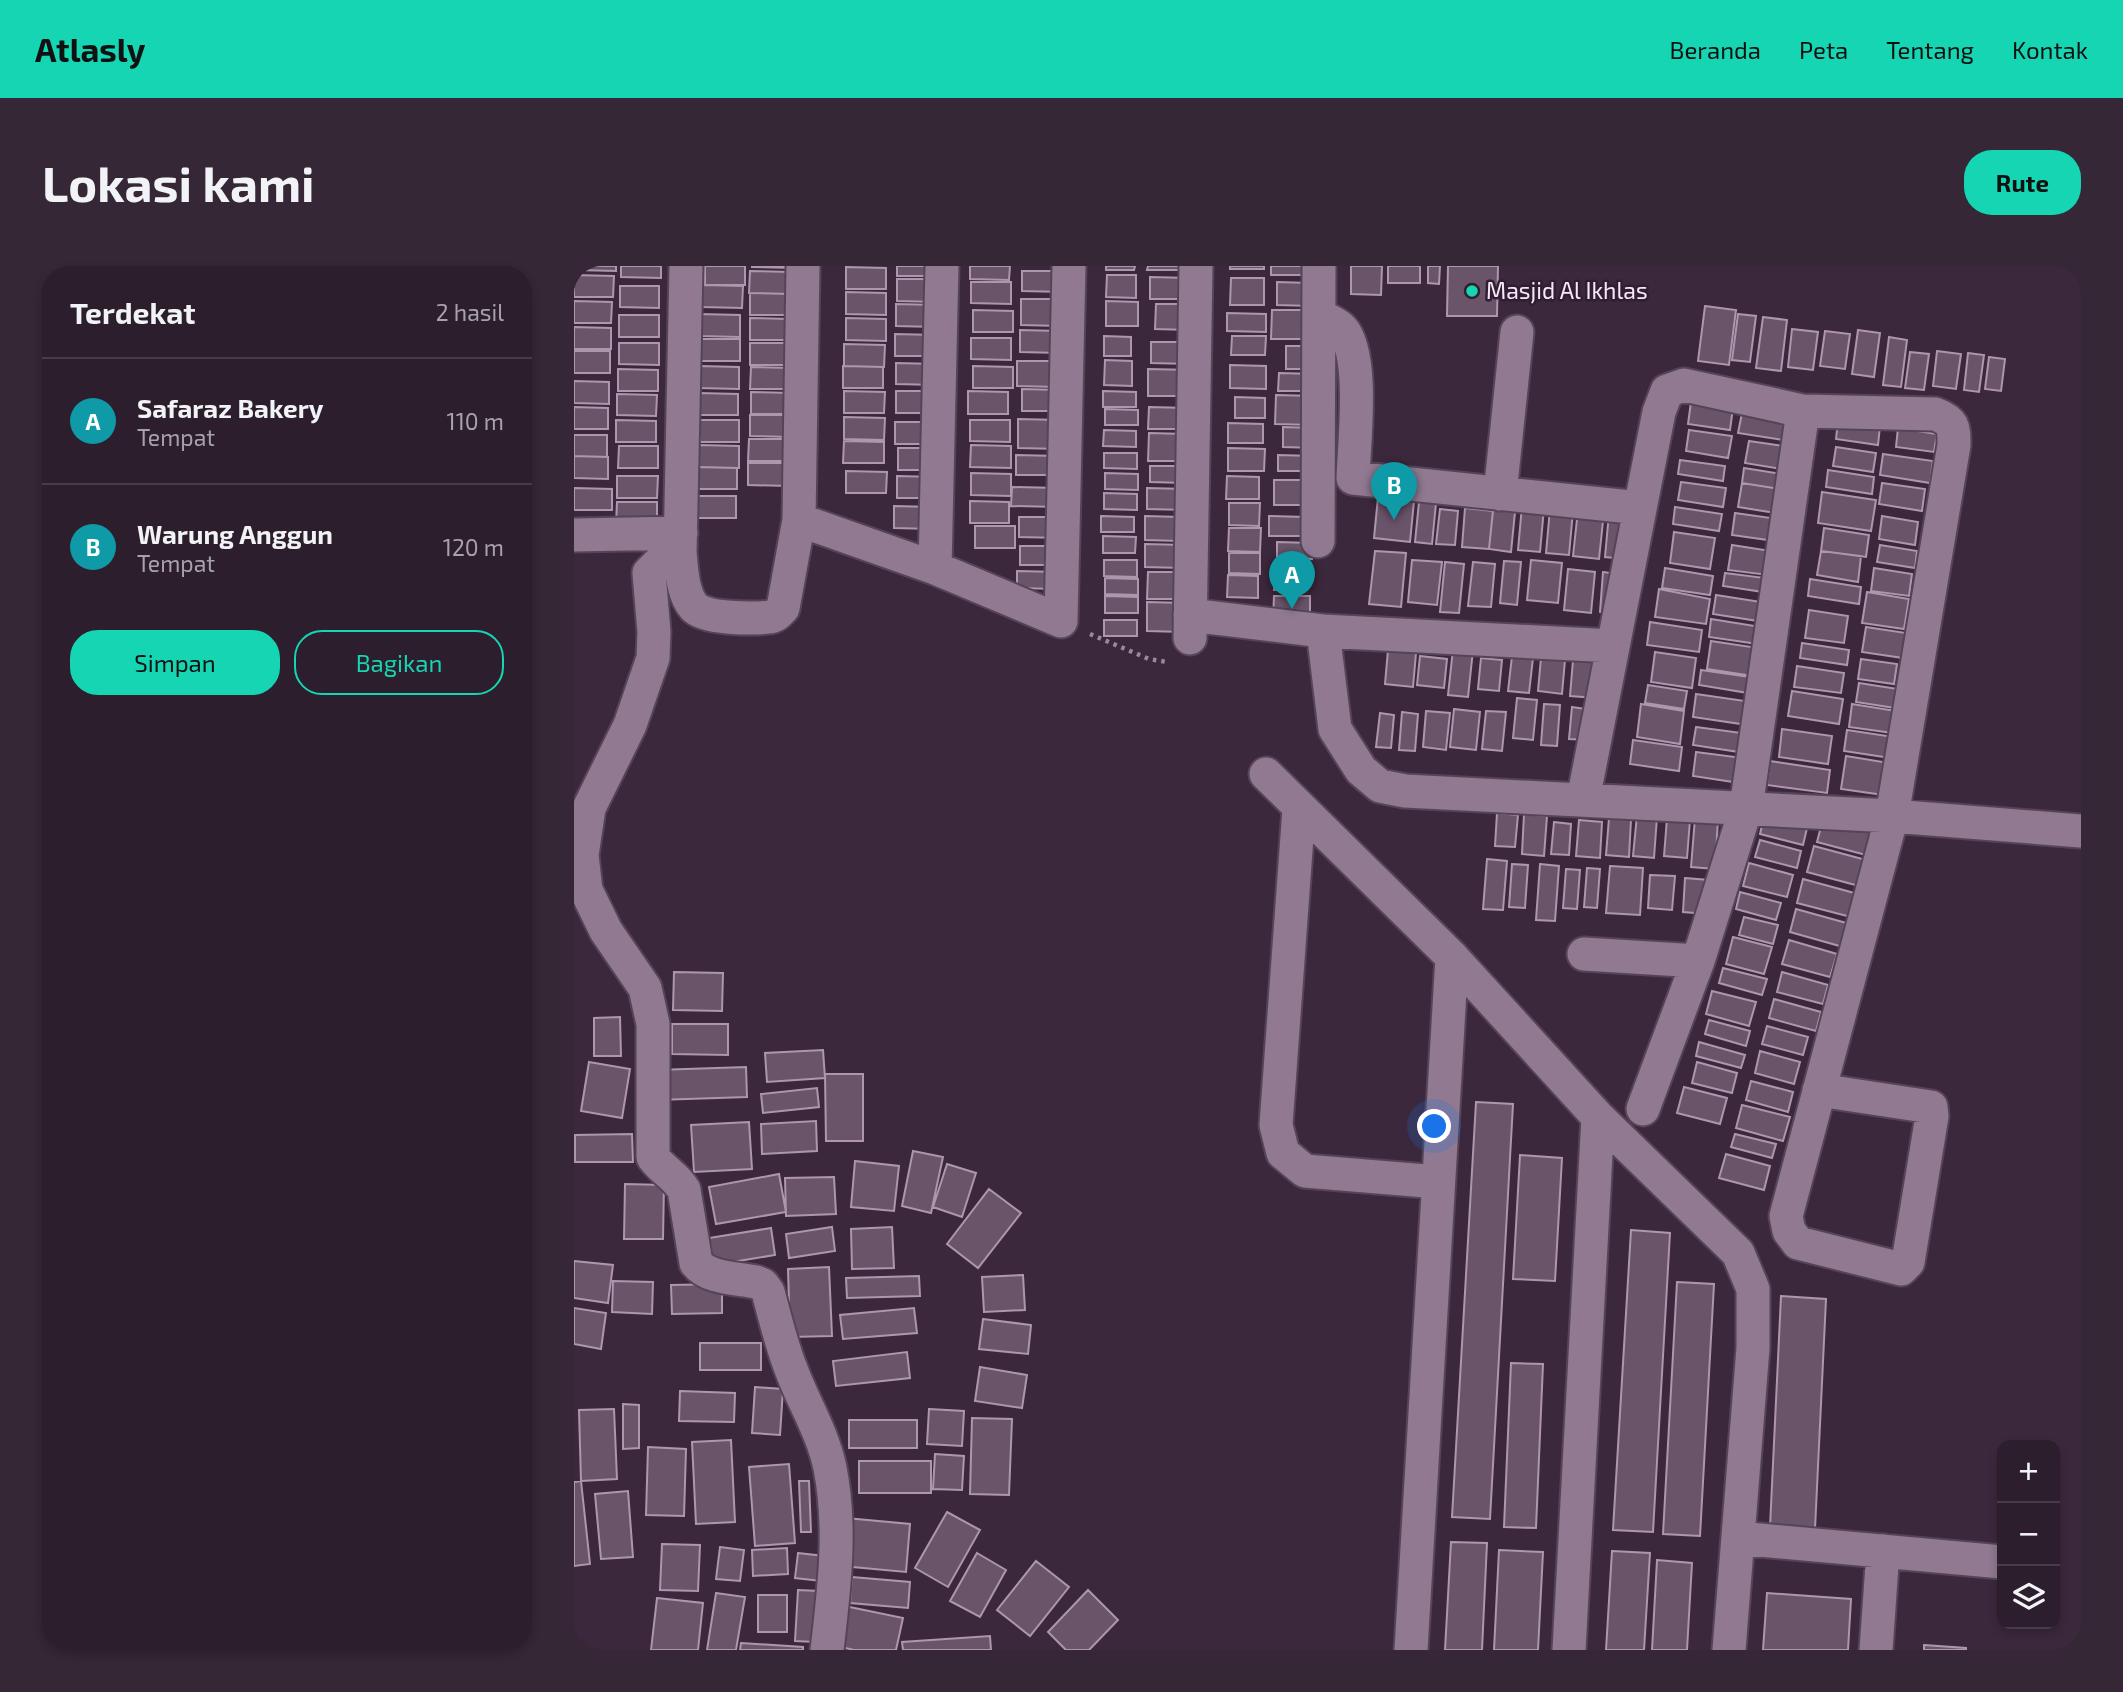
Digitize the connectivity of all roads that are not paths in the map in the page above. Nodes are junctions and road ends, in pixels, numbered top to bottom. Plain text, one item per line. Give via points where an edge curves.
1 (686, 266) edge
2 (803, 266) edge
3 (942, 266) edge
4 (1069, 266) edge
5 (1196, 266) edge
6 (1319, 266) edge
7 (1319, 315) junction
8 (1517, 332) dead end
9 (1803, 411) junction
10 (1500, 494) junction
11 (1640, 508) junction
12 (799, 520) junction
13 (574, 535) edge
14 (1318, 541) dead end
15 (683, 564) junction
16 (935, 568) junction
17 (1323, 631) junction
18 (1613, 646) junction
19 (1266, 774) dead end
20 (1583, 800) junction
21 (1746, 808) junction
22 (1299, 809) junction
23 (1892, 816) junction
24 (2081, 831) edge
25 (1584, 954) dead end
26 (1452, 957) junction
27 (1698, 961) junction
28 (1819, 1090) junction
29 (1643, 1109) dead end
30 (1598, 1117) junction
31 (1438, 1182) junction
32 (1738, 1538) junction
33 (1883, 1551) junction
34 (1997, 1562) edge
35 (827, 1650) edge
36 (1411, 1650) edge
37 (1569, 1650) edge
38 (1728, 1650) edge
39 (1877, 1650) edge

1 - 15 street
2 - 12 street
3 - 16 street
4 - 16 street via 1061,621
5 - 17 street via 1190,627
6 - 7 street
7 - 10 street via 1342,329 1353,354 1353,478
7 - 14 street
8 - 10 street
9 - 11 street via 1684,385 1667,391
9 - 21 street
9 - 23 street via 1935,414 1954,427
10 - 11 street
11 - 18 street
12 - 15 street via 783,608 778,614 732,616 696,610
12 - 16 street
13 - 15 street
15 - 35 street via 658,564 649,573 653,658 630,725 589,808 582,855 586,890 606,931 645,988 653,1024 653,1157 684,1190 696,1264 709,1273 756,1282 768,1292 791,1369 823,1443 836,1528
17 - 18 street
17 - 20 street via 1335,729 1362,770 1380,786
18 - 20 street
19 - 22 street
20 - 21 street
21 - 23 street
21 - 27 street
22 - 26 street
22 - 31 street via 1276,1125 1283,1153 1305,1171
23 - 24 street
23 - 28 street
25 - 27 street
26 - 30 street
26 - 31 street
27 - 29 street
28 - 28 street via 1786,1216 1789,1231 1798,1243 1900,1269 1908,1262 1931,1107
30 - 32 street via 1738,1253 1753,1289 1753,1348
30 - 37 street
31 - 36 street
32 - 33 street
32 - 38 street
33 - 34 street
33 - 39 street

